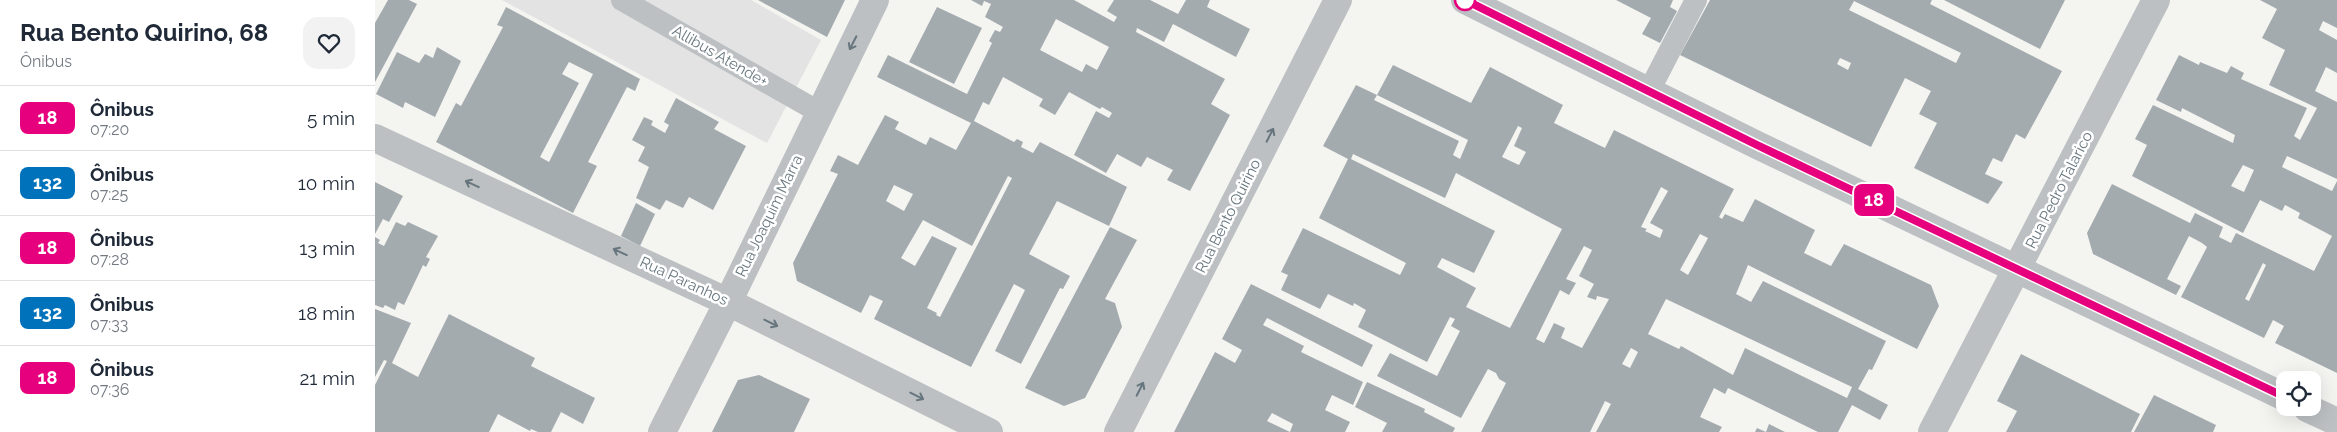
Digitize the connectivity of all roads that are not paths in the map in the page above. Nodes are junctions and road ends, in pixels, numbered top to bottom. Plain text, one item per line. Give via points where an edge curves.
1 (622, 0) edge
2 (875, 0) edge
3 (1338, 0) edge
4 (1465, 0) edge
5 (1696, 0) edge
6 (2156, 0) edge
7 (1649, 90) junction
8 (819, 112) junction
9 (375, 138) edge
10 (2019, 268) junction
11 (728, 302) junction
12 (2276, 393) edge
13 (2321, 415) edge
14 (2337, 422) edge
15 (663, 432) edge
16 (989, 432) edge
17 (1118, 432) edge
18 (1932, 432) edge

1 - 8 lane, Allibus Atende+
2 -> 8 street, Rua Joaquim Marra
17 -> 3 street, Rua Bento Quirino
4 - 7 street
5 - 7 lane
6 - 10 street, Rua Pedro Talarico
7 - 10 street via 1757,145
8 - 11 street, Rua Joaquim Marra
11 -> 9 street, Rua Paranhos
10 - 12 street
10 - 18 street, Rua Pedro Talarico
11 - 15 street, Rua Joaquim Marra
11 -> 16 street, Rua Paranhos
13 - 14 street

